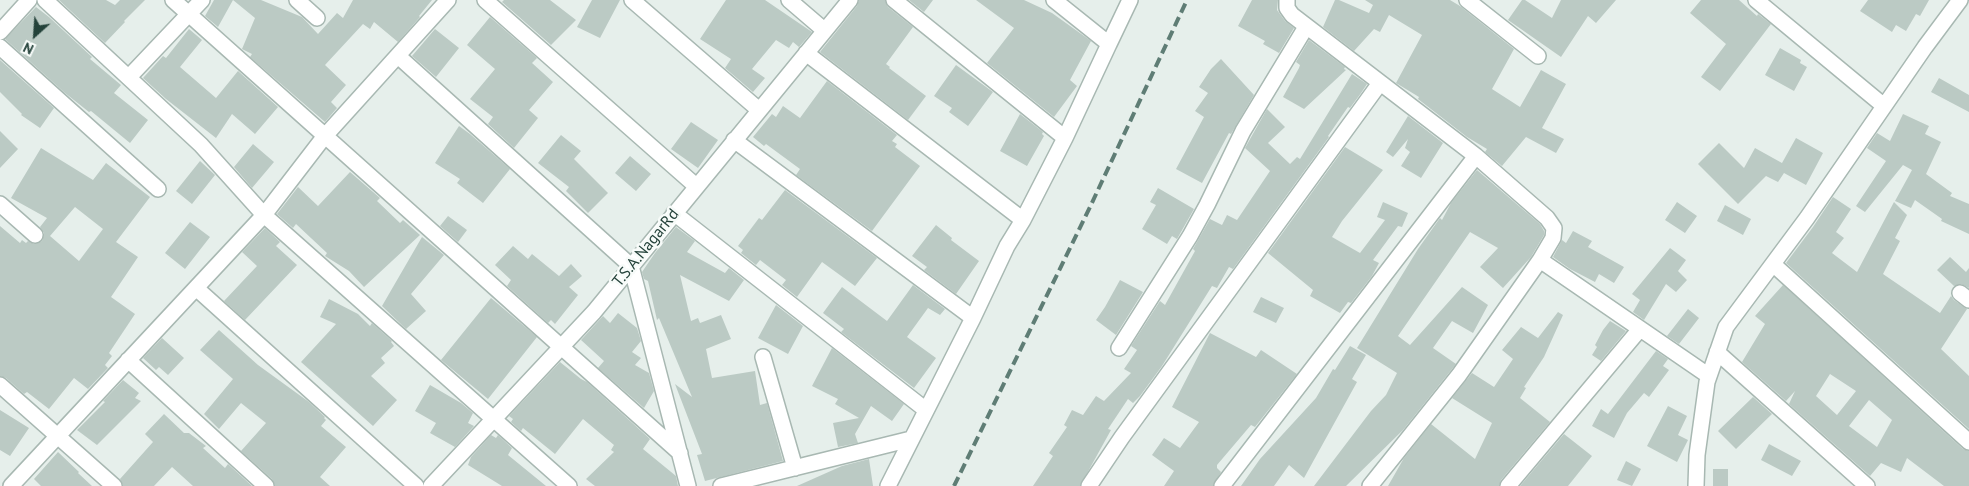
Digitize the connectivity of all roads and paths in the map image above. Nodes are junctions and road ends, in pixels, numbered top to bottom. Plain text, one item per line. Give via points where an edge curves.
1 (29, 0) edge
2 (45, 0) edge
3 (173, 0) edge
4 (202, 0) edge
5 (297, 0) edge
6 (448, 0) edge
7 (485, 0) edge
8 (632, 0) edge
9 (789, 0) edge
10 (850, 0) edge
11 (894, 0) edge
12 (1054, 0) edge
13 (1130, 0) edge
14 (1287, 0) edge
15 (1467, 0) edge
16 (1757, 0) edge
17 (1960, 0) edge
18 (190, 15) junction
19 (317, 18) dead end
20 (1306, 27) junction
21 (824, 30) junction
22 (0, 32) edge
23 (1109, 44) junction
24 (0, 47) edge
25 (806, 53) junction
26 (398, 56) junction
27 (1538, 56) dead end
28 (129, 77) junction
29 (1380, 83) junction
30 (1884, 106) junction
31 (759, 110) junction
32 (324, 136) junction
33 (1065, 138) junction
34 (734, 140) junction
35 (1476, 156) junction
36 (696, 186) junction
37 (158, 189) dead end
38 (0, 204) edge
39 (674, 213) junction
40 (264, 215) junction
41 (1023, 220) junction
42 (34, 235) dead end
43 (1540, 260) junction
44 (1772, 264) junction
45 (631, 266) junction
46 (196, 288) junction
47 (973, 318) junction
48 (1640, 328) junction
49 (561, 347) junction
50 (1119, 348) dead end
51 (1718, 352) junction
52 (764, 357) dead end
53 (128, 360) junction
54 (1709, 376) junction
55 (0, 386) edge
56 (926, 410) junction
57 (493, 420) junction
58 (58, 436) junction
59 (911, 439) junction
60 (1969, 442) edge
61 (680, 453) junction
62 (795, 468) junction
63 (11, 486) edge
64 (114, 486) edge
65 (266, 486) edge
66 (416, 486) edge
67 (431, 486) edge
68 (569, 486) edge
69 (688, 486) edge
70 (721, 486) edge
71 (888, 486) edge
72 (1089, 486) edge
73 (1222, 486) edge
74 (1370, 486) edge
75 (1508, 486) edge
76 (1696, 486) edge
77 (1867, 486) edge

1 - 22 street
2 - 28 street
3 - 18 street
4 - 18 street
5 - 19 street
6 - 26 street
7 - 36 street
8 - 31 street
9 - 21 street
10 - 21 street, T.S.A.NagarRd
11 - 33 street
12 - 23 street
13 - 23 street
14 - 20 street via 1287,8
15 - 27 street
16 - 30 street
17 - 30 street
18 - 28 street
18 - 32 street
20 - 29 street
20 - 50 street via 1242,131 1190,236
21 - 25 street, T.S.A.NagarRd
23 - 33 street
24 - 37 street
25 - 31 street, T.S.A.NagarRd
25 - 41 street
26 - 32 street
26 - 45 street
28 - 40 street via 201,144
29 - 35 street
29 - 72 street
30 - 44 street
31 - 34 street, T.S.A.NagarRd
32 - 40 street
32 - 49 street
33 - 41 street
34 - 36 street, T.S.A.NagarRd
34 - 47 street
35 - 43 street via 1547,218 1554,228 1553,238
35 - 73 street
36 - 39 street, T.S.A.NagarRd
38 - 42 street
39 - 45 street, T.S.A.NagarRd
39 - 56 street
40 - 46 street
40 - 57 street
41 - 47 street
43 - 48 street
43 - 74 street via 1458,374
44 - 51 street via 1726,327
44 - 60 street
45 - 49 street, T.S.A.NagarRd
45 - 61 street
46 - 53 street
46 - 66 street
47 - 56 street
48 - 54 street
48 - 75 street
49 - 57 street, T.S.A.NagarRd
49 - 61 street
51 - 54 street
51 - 77 street
52 - 62 street
53 - 58 street
53 - 65 street
54 - 76 street via 1697,455
55 - 58 street
56 - 59 street
57 - 67 street, T.S.A.NagarRd
57 - 68 street
58 - 63 street
58 - 64 street
59 - 62 street
59 - 71 street
61 - 69 street
62 - 70 street

